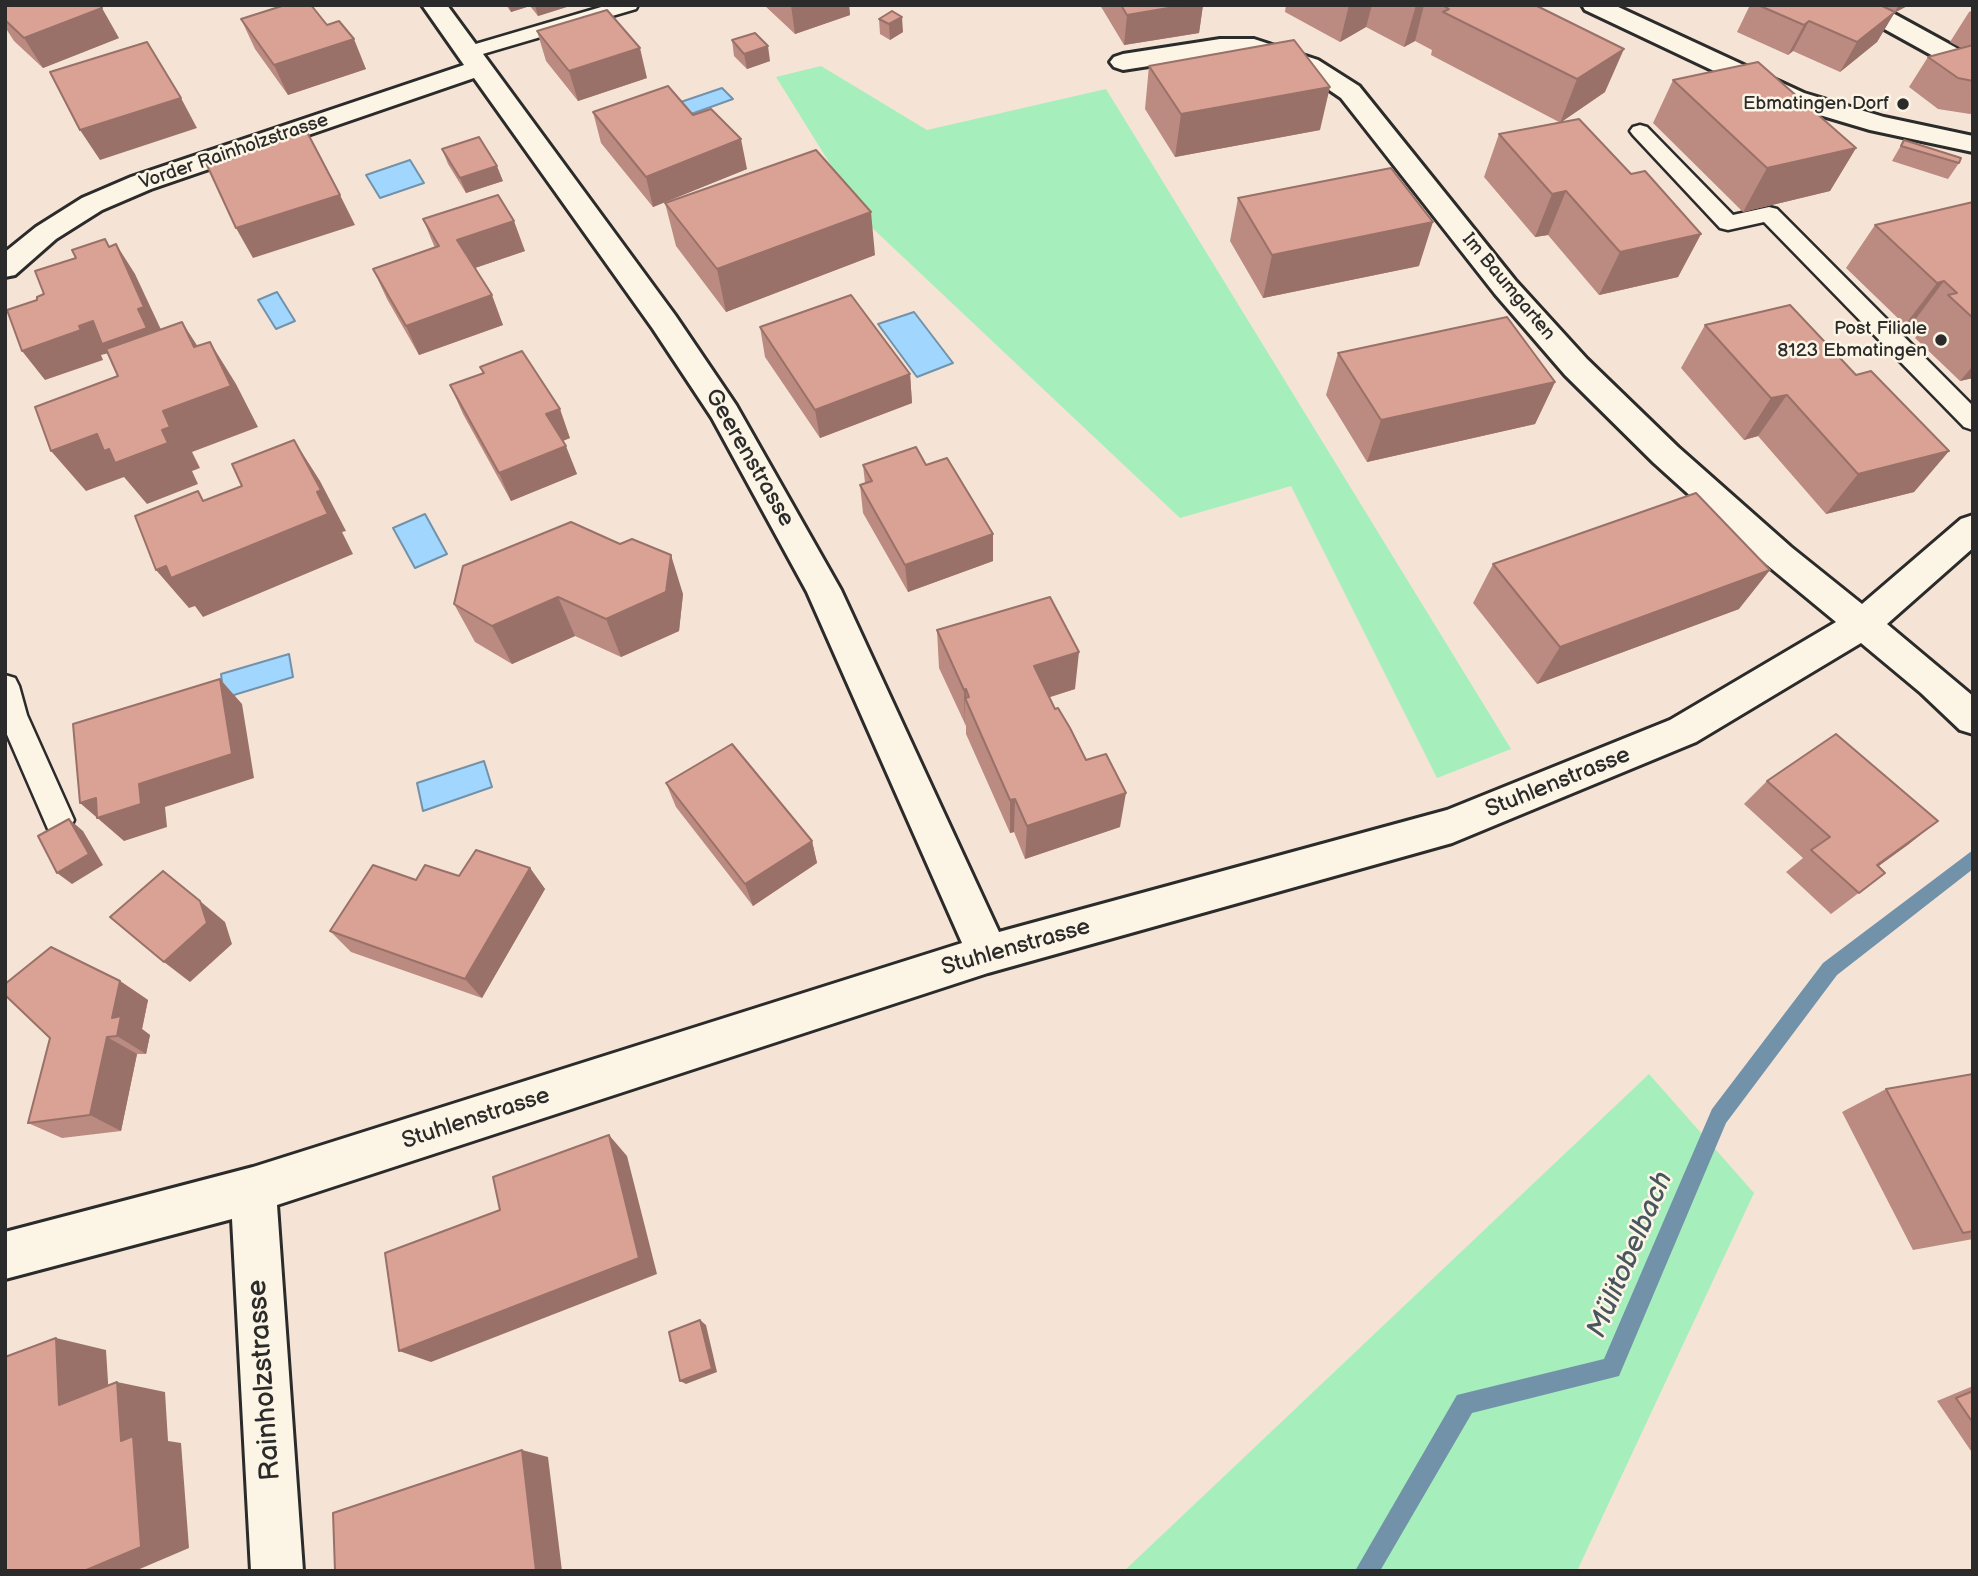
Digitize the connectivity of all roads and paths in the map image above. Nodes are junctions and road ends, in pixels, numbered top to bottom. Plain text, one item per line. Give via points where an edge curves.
1 (434, 5) edge
2 (629, 5) edge
3 (1594, 5) edge
4 (1859, 5) edge
5 (474, 60) junction
6 (1123, 62) dead end
7 (1973, 68) edge
8 (1640, 131) dead end
9 (1973, 144) edge
10 (5, 268) edge
11 (1973, 421) edge
12 (1973, 528) edge
13 (1863, 624) junction
14 (5, 685) edge
15 (1973, 719) edge
16 (59, 820) dead end
17 (988, 954) junction
18 (253, 1190) junction
19 (5, 1256) edge
20 (278, 1571) edge

1 - 5 street, Geerenstrasse
2 - 5 lane
3 - 9 street via 1795,99 1879,124
4 - 7 street
5 - 10 street, Vorder Rainholzstrasse via 92,204 46,233
5 - 17 street, Geerenstrasse via 725,413 824,590
6 - 13 street, Im Baumgarten via 1220,47 1254,47 1308,65 1350,92 1576,367 1666,455
8 - 11 lane via 1728,223 1769,214
12 - 13 street, Stuhlenstrasse
13 - 15 street, Im Baumgarten
13 - 17 street, Stuhlenstrasse via 1683,732 1452,826
14 - 16 lane via 13,715
17 - 18 street, Stuhlenstrasse
18 - 19 street, Stuhlenstrasse
18 - 20 street, Rainholzstrasse

